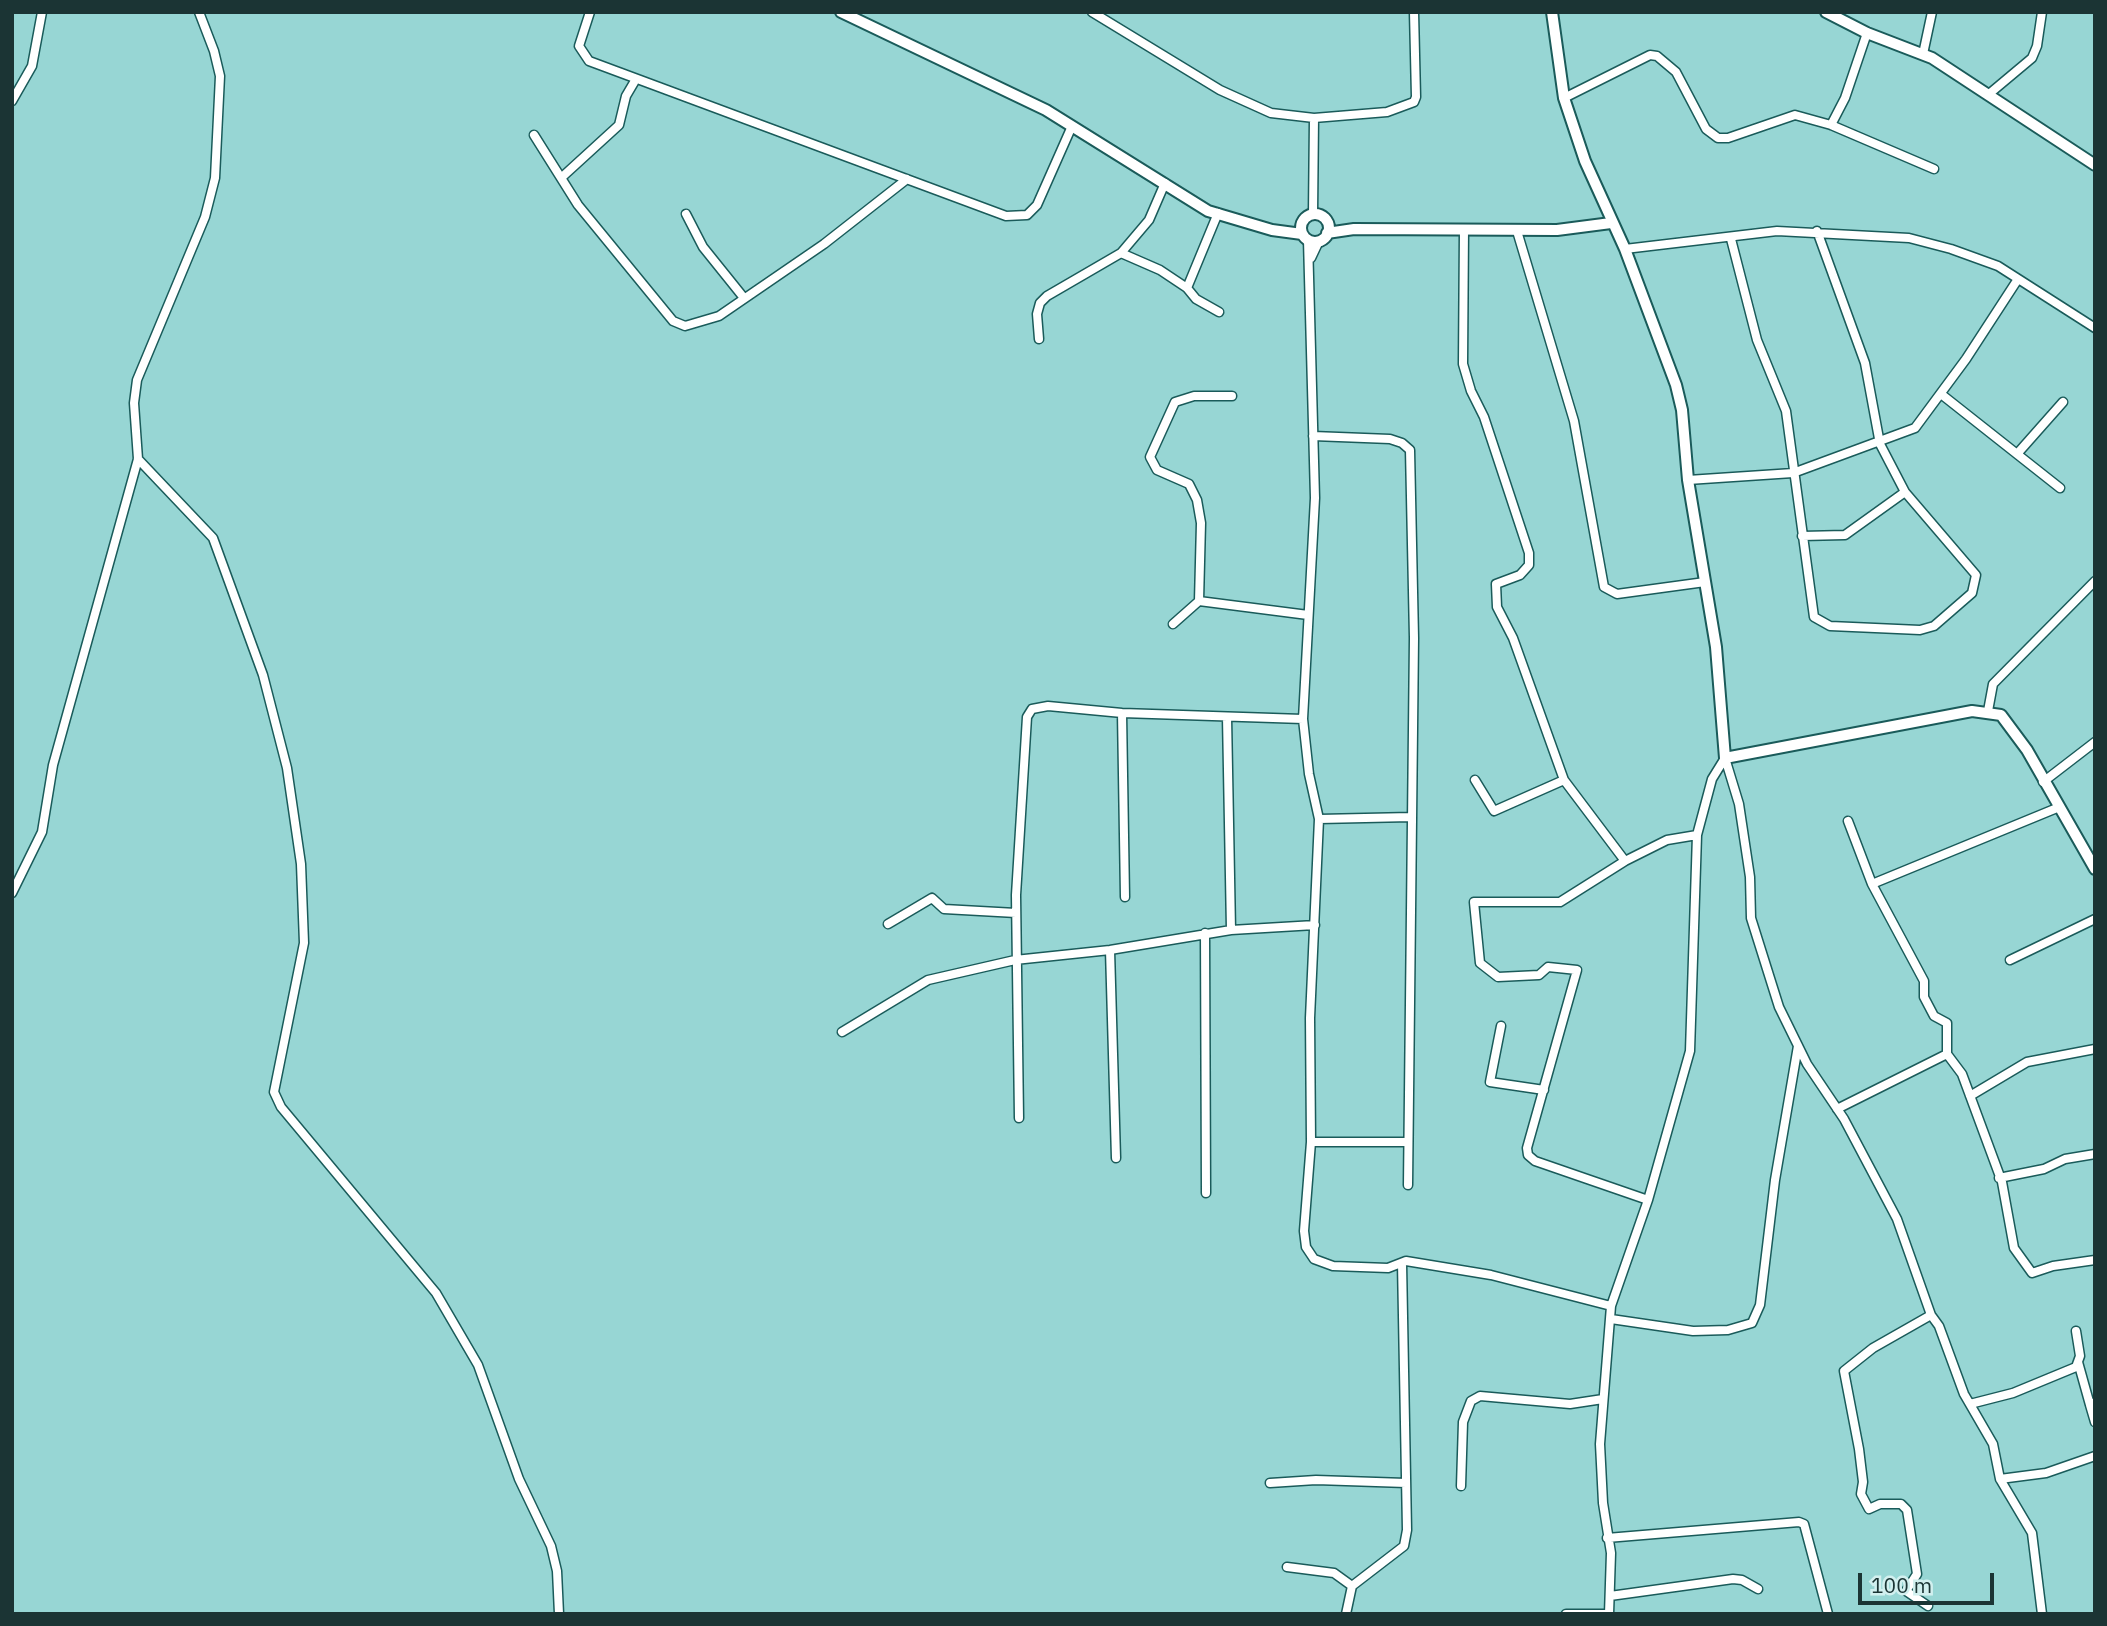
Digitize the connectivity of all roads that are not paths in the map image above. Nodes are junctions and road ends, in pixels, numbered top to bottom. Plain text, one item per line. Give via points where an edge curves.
1 (42, 12) edge
2 (199, 12) edge
3 (590, 12) edge
4 (1092, 12) edge
5 (1414, 12) edge
6 (1552, 12) edge
7 (1826, 12) edge
8 (1932, 12) edge
9 (2042, 12) edge
10 (847, 13) edge
11 (1867, 33) junction
12 (1923, 54) junction
13 (636, 79) junction
14 (1989, 94) junction
15 (1564, 99) junction
16 (12, 101) edge
17 (1314, 118) junction
18 (1831, 125) junction
19 (1072, 126) junction
20 (534, 135) dead end
21 (2095, 165) edge
22 (1934, 169) dead end
23 (561, 178) junction
24 (907, 179) junction
25 (1165, 183) junction
26 (686, 214) dead end
27 (1218, 214) junction
28 (1313, 215) junction
29 (1325, 220) junction
30 (1611, 223) junction
31 (1354, 229) junction
32 (1464, 229) junction
33 (1517, 231) junction
34 (1817, 231) junction
35 (1312, 234) junction
36 (1731, 239) junction
37 (1625, 249) junction
38 (1121, 253) junction
39 (2018, 279) junction
40 (1187, 288) junction
41 (744, 298) junction
42 (1219, 312) dead end
43 (2095, 328) edge
44 (1040, 339) dead end
45 (1941, 394) junction
46 (1232, 396) dead end
47 (2063, 402) dead end
48 (1312, 436) junction
49 (1880, 444) junction
50 (2017, 454) junction
51 (138, 459) junction
52 (1793, 473) junction
53 (1688, 480) junction
54 (2060, 488) dead end
55 (1905, 492) junction
56 (1802, 536) junction
57 (2095, 581) edge
58 (1705, 582) junction
59 (1199, 601) junction
60 (1308, 615) junction
61 (1173, 624) dead end
62 (1988, 711) junction
63 (1122, 713) junction
64 (1227, 717) junction
65 (1303, 719) junction
66 (2095, 742) edge
67 (1725, 758) junction
68 (1475, 780) dead end
69 (1564, 780) junction
70 (2043, 782) junction
71 (2057, 808) junction
72 (1410, 817) junction
73 (1319, 819) junction
74 (1848, 821) dead end
75 (1697, 835) junction
76 (1625, 861) junction
77 (2095, 869) edge
78 (1872, 884) junction
79 (12, 893) edge
80 (1125, 897) dead end
81 (1016, 913) junction
82 (2095, 919) edge
83 (888, 924) dead end
84 (1315, 925) junction
85 (1231, 930) junction
86 (1205, 933) junction
87 (1110, 950) junction
88 (1015, 960) junction
89 (2010, 960) dead end
90 (1501, 1026) dead end
91 (842, 1032) dead end
92 (1798, 1046) junction
93 (2095, 1049) edge
94 (1947, 1054) junction
95 (1544, 1090) junction
96 (1970, 1096) junction
97 (1837, 1110) junction
98 (1019, 1118) dead end
99 (1311, 1142) junction
100 (1407, 1142) junction
101 (2095, 1154) edge
102 (1116, 1158) dead end
103 (1999, 1178) junction
104 (1408, 1185) dead end
105 (1206, 1193) dead end
106 (1648, 1200) junction
107 (2095, 1260) edge
108 (1402, 1263) junction
109 (1611, 1306) junction
110 (1931, 1315) junction
111 (1611, 1319) junction
112 (2076, 1331) dead end
113 (2078, 1362) junction
114 (1603, 1399) junction
115 (2093, 1403) edge
116 (1970, 1404) junction
117 (2095, 1422) edge
118 (2095, 1456) edge
119 (2000, 1479) junction
120 (1270, 1483) dead end
121 (1406, 1483) junction
122 (1461, 1486) dead end
123 (1607, 1538) junction
124 (1287, 1567) dead end
125 (1352, 1586) junction
126 (1758, 1589) dead end
127 (1610, 1597) junction
128 (1928, 1606) dead end
129 (559, 1614) edge
130 (1346, 1614) edge
131 (1566, 1614) edge
132 (1828, 1614) edge
133 (2042, 1614) edge

1 - 16 street via 32,66
2 - 51 street via 220,76 215,178 205,217 136,380
3 - 13 street via 580,38 582,53 589,61
4 - 17 street via 1220,90 1271,113
5 - 17 street via 1414,102 1387,113
6 - 15 street
7 - 11 street
8 - 12 street
9 - 14 street via 2032,58
10 - 19 street
11 - 12 street
11 - 18 street
12 - 14 street
13 - 23 street via 619,125
13 - 24 street
14 - 21 street
15 - 18 street via 1650,55 1676,72 1706,129 1718,138 1796,115
15 - 30 street
17 - 28 street
18 - 22 street
19 - 24 street via 1037,205 1027,215 1006,216
19 - 25 street
20 - 23 street
23 - 41 street via 673,321 685,326 701,323
24 - 41 street via 824,244
25 - 27 street
25 - 38 street via 1149,220
26 - 41 street via 703,247
27 - 35 street via 1272,230
27 - 40 street
28 - 29 street
28 - 35 street
29 - 31 street
29 - 35 street
30 - 33 street
30 - 37 street
31 - 32 street
31 - 35 street
32 - 33 street
32 - 69 street via 1463,364 1530,553 1529,565 1520,575 1496,584 1497,607 1513,638
33 - 58 street via 1574,421 1604,587 1617,594
34 - 36 street via 1777,231
34 - 39 street via 1909,238 1998,266
34 - 49 street via 1865,363
35 - 48 street
36 - 37 street
36 - 52 street via 1757,340 1786,411
37 - 53 street via 1676,385
38 - 40 street
38 - 44 street via 1040,303
39 - 43 street
39 - 45 street
40 - 42 street
45 - 49 street via 1915,428
45 - 50 street
46 - 59 street via 1194,396 1175,402 1150,457 1157,470 1189,484 1198,499 1202,523
47 - 50 street
48 - 60 street via 1315,498
48 - 72 street via 1390,439 1410,450 1414,638
49 - 52 street
49 - 55 street
50 - 54 street
51 - 79 street via 53,765 42,832
51 - 129 street via 213,538 263,674 287,768 301,864 304,943 274,1092 281,1107 436,1293 478,1365 519,1479 551,1546
52 - 53 street
52 - 56 street
53 - 58 street
55 - 56 street via 1844,535
55 - 56 street via 1976,575 1972,593 1934,626 1920,630 1830,626 1814,617
57 - 62 street via 1993,684
58 - 67 street via 1716,647
59 - 60 street
59 - 61 street
60 - 65 street
62 - 67 street
62 - 70 street via 2009,724
63 - 64 street
63 - 80 street
63 - 81 street via 1036,706 1027,717
64 - 65 street
64 - 85 street
65 - 73 street
66 - 70 street
67 - 75 street via 1712,779
67 - 92 street via 1739,804 1751,918 1779,1007
68 - 69 street via 1494,811
69 - 76 street
70 - 71 street
71 - 77 street
71 - 78 street
72 - 73 street
72 - 100 street
73 - 84 street
74 - 78 street
75 - 76 street via 1667,839
75 - 106 street via 1690,1051
76 - 95 street via 1560,902 1474,902 1480,963 1498,977 1539,975 1548,967 1577,970
78 - 94 street via 1924,981 1929,1007 1947,1023
81 - 83 street via 944,909 932,898
81 - 88 street
82 - 89 street
84 - 85 street
84 - 99 street
85 - 86 street
86 - 87 street
86 - 105 street
87 - 88 street
87 - 102 street
88 - 91 street via 928,980
88 - 98 street
90 - 95 street via 1490,1082
92 - 97 street
92 - 111 street via 1760,1306 1752,1323 1728,1330 1693,1331
93 - 96 street via 2027,1062
94 - 96 street via 1962,1074
94 - 97 street
95 - 106 street via 1528,1155
96 - 103 street
97 - 110 street via 1897,1219
99 - 100 street
99 - 108 street via 1304,1231 1314,1259 1332,1266 1388,1268
100 - 104 street
101 - 103 street
103 - 107 street via 2014,1248 2032,1273
106 - 109 street
108 - 109 street via 1491,1275
108 - 121 street
109 - 111 street
110 - 116 street
110 - 128 street via 1873,1348 1844,1371 1859,1449 1861,1494 1868,1509 1901,1504 1907,1510 1917,1574 1906,1591
111 - 114 street
112 - 113 street
113 - 115 street
113 - 116 street via 2068,1372
114 - 122 street via 1570,1404 1486,1394 1471,1401 1463,1422
114 - 123 street via 1600,1444
115 - 117 street
116 - 119 street via 1993,1444
118 - 119 street via 2046,1473
119 - 133 street via 2032,1534
120 - 121 street
121 - 125 street via 1404,1546
123 - 127 street
123 - 132 street via 1799,1522 1804,1524
124 - 125 street via 1334,1573
125 - 130 street
126 - 127 street via 1733,1579
127 - 131 street via 1609,1614

